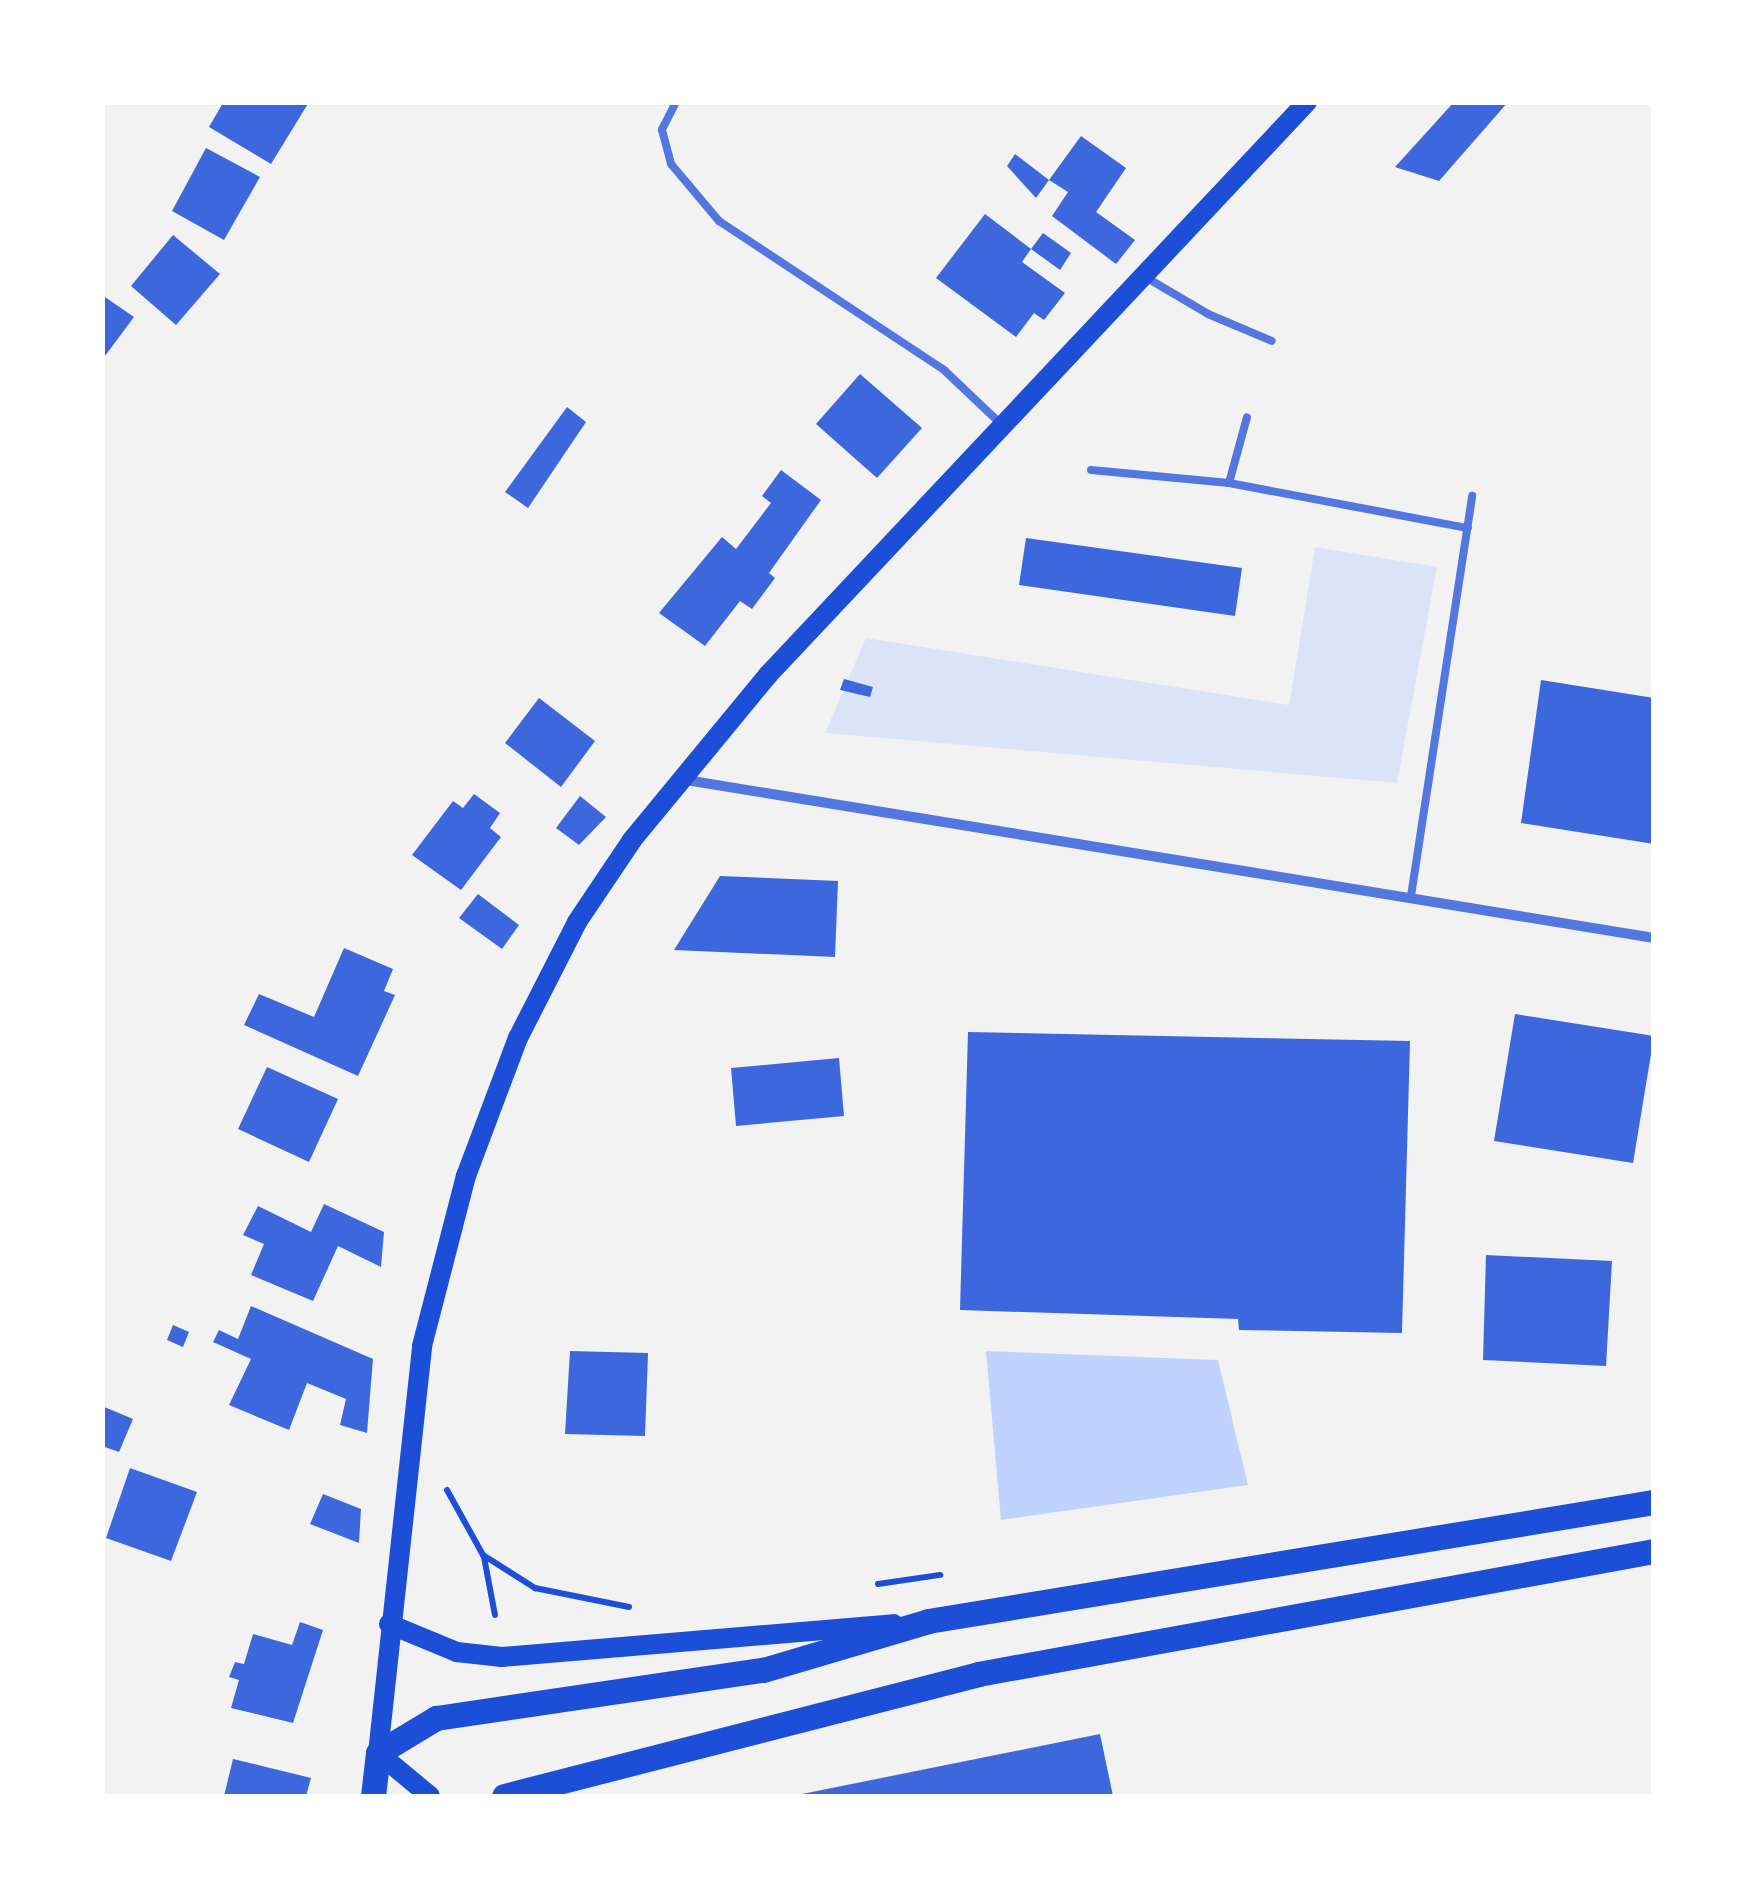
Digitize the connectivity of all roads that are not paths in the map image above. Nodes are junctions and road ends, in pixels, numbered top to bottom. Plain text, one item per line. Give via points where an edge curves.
1 (676, 102) edge
2 (1307, 102) edge
3 (1144, 276) junction
4 (1272, 341) dead end
5 (1246, 418) dead end
6 (1001, 424) junction
7 (1091, 470) dead end
8 (1229, 484) junction
9 (1472, 496) dead end
10 (1468, 528) junction
11 (680, 779) junction
12 (1410, 896) junction
13 (1654, 938) edge
14 (1654, 1502) edge
15 (1654, 1551) edge
16 (928, 1621) junction
17 (389, 1624) junction
18 (378, 1753) junction
19 (373, 1796) edge
20 (430, 1796) edge
21 (504, 1796) edge

1 - 6 lane via 662,130 671,164 718,221 944,370
2 - 3 main road
3 - 4 lane
3 - 6 main road
5 - 8 lane
6 - 11 main road
7 - 8 lane
8 - 10 lane
9 - 10 lane
10 - 12 lane
11 - 12 street
11 - 17 main road via 577,922 518,1038 466,1176 422,1346
12 - 13 street
14 - 16 main road
15 - 21 main road via 978,1674
16 - 17 main road via 502,1657 457,1652
16 - 18 main road via 764,1670 436,1718
17 - 18 main road
18 - 19 main road
18 - 20 main road

